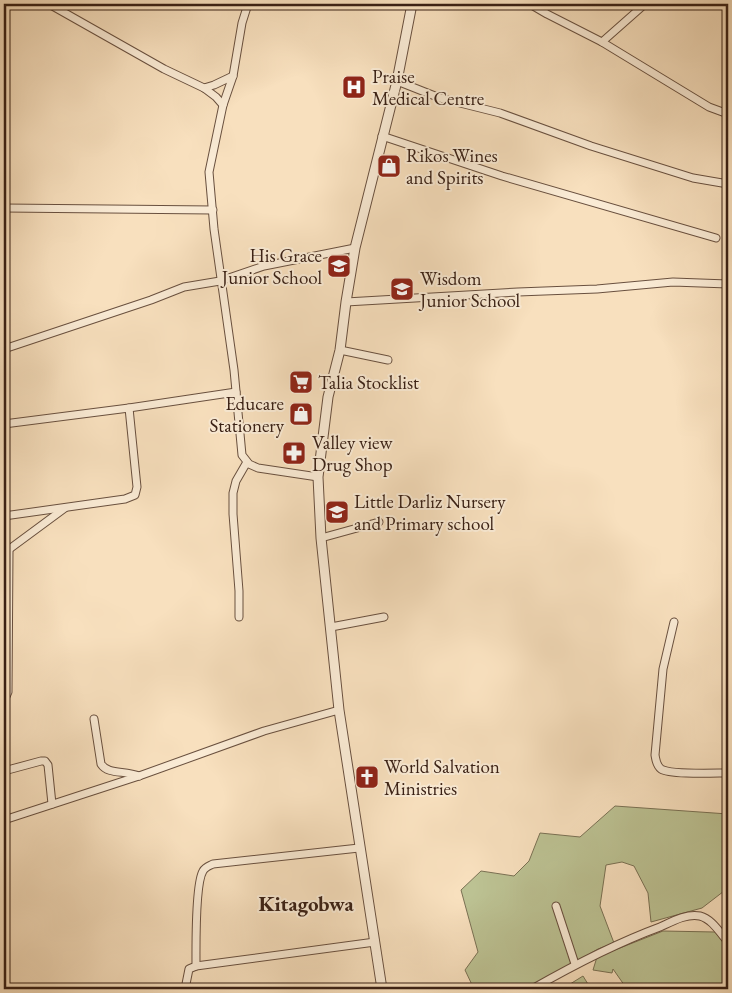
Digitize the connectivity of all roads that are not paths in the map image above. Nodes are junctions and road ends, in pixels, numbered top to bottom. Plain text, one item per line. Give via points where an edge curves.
1 (50, 4) edge
2 (248, 4) edge
3 (412, 4) edge
4 (530, 4) edge
5 (645, 4) edge
6 (602, 42) junction
7 (233, 76) junction
8 (397, 81) junction
9 (204, 88) junction
10 (223, 106) junction
11 (728, 114) edge
12 (382, 136) junction
13 (728, 184) edge
14 (4, 208) edge
15 (213, 210) junction
16 (716, 238) dead end
17 (355, 248) junction
18 (220, 281) junction
19 (728, 284) edge
20 (346, 302) junction
21 (4, 349) edge
22 (340, 350) junction
23 (388, 360) dead end
24 (236, 392) junction
25 (129, 408) junction
26 (4, 424) edge
27 (247, 462) junction
28 (318, 477) junction
29 (65, 508) junction
30 (4, 516) edge
31 (379, 522) dead end
32 (321, 538) junction
33 (6, 552) edge
34 (239, 617) dead end
35 (384, 618) dead end
36 (674, 622) dead end
37 (332, 627) junction
38 (4, 701) edge
39 (340, 710) junction
40 (94, 718) dead end
41 (4, 771) edge
42 (728, 773) edge
43 (139, 776) junction
44 (52, 804) junction
45 (4, 820) edge
46 (359, 848) junction
47 (556, 906) dead end
48 (375, 942) junction
49 (728, 942) edge
50 (575, 964) junction
51 (196, 966) junction
52 (186, 989) edge
53 (382, 989) edge
54 (532, 989) edge

1 - 9 street
2 - 7 street
3 - 8 street
4 - 6 street
5 - 6 street
6 - 11 street via 708,107
7 - 9 street
7 - 10 street
8 - 12 street
8 - 13 street via 440,98 500,113 693,178
9 - 10 street
10 - 15 street via 209,172
12 - 16 street via 502,176
12 - 17 street
14 - 15 street
15 - 18 street
17 - 18 street via 264,266
17 - 20 street
18 - 21 street via 171,291
18 - 24 street
19 - 20 street via 673,282
20 - 22 street
22 - 23 street
22 - 28 street via 328,397
24 - 25 street
24 - 27 street via 242,455
25 - 26 street
25 - 29 street via 137,487 135,495
27 - 28 street via 266,470
27 - 34 street via 233,493
28 - 32 street
29 - 30 street
29 - 33 street
31 - 32 street
32 - 37 street
33 - 38 street via 8,692
35 - 37 street
36 - 42 street via 663,670 656,764 670,772
37 - 39 street
39 - 43 street via 264,731
39 - 46 street
40 - 43 street via 103,767 110,772
41 - 44 street via 45,762
43 - 44 street
44 - 45 street
46 - 48 street
46 - 51 street via 207,866 200,881
47 - 50 street
48 - 51 street
48 - 53 street
49 - 50 street via 706,918 683,918 622,941
50 - 54 street
51 - 52 street via 189,969

